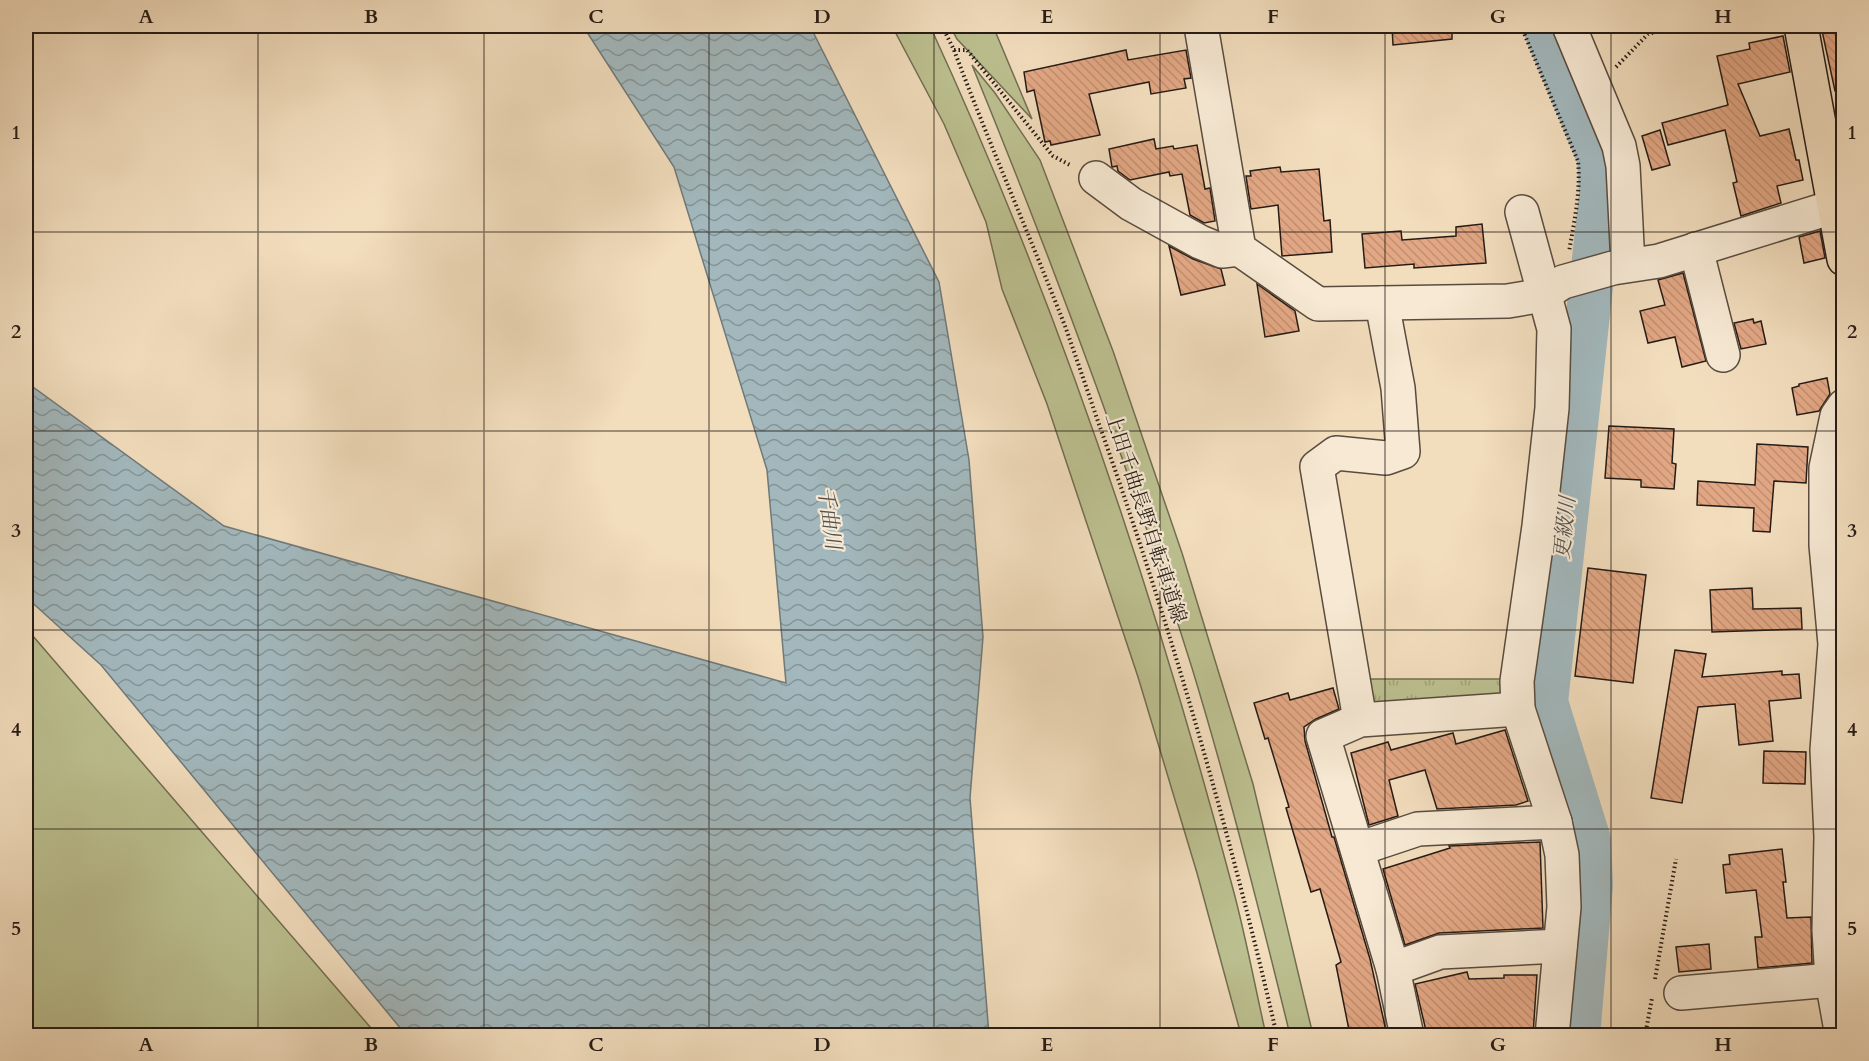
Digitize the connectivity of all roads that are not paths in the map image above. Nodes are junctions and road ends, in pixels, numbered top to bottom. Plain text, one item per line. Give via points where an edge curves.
1 (1201, 26) edge
2 (1569, 26) edge
3 (1801, 26) edge
4 (1096, 178) road end
5 (1833, 207) junction
6 (1522, 212) dead end
7 (1239, 249) junction
8 (1696, 249) junction
9 (1844, 259) edge
10 (1620, 267) junction
11 (1558, 286) junction
12 (1382, 303) junction
13 (1724, 355) dead end
14 (1844, 406) edge
15 (1518, 709) junction
16 (1360, 720) junction
17 (1555, 822) junction
18 (1358, 849) junction
19 (1560, 946) junction
20 (1393, 969) junction
21 (1832, 980) junction
22 (1681, 993) dead end
23 (1407, 1035) edge
24 (1552, 1035) edge
25 (1842, 1035) edge

1 - 7 street
2 - 10 street via 1619,146 1623,166
3 - 5 main road
4 - 7 street via 1131,204 1200,242 1222,250
5 - 8 street
5 - 9 main road
6 - 11 street
7 - 12 street via 1318,304
8 - 10 street via 1659,261
8 - 13 street
10 - 11 street
11 - 12 street via 1508,301
11 - 15 street via 1552,408 1517,681
12 - 16 street via 1398,388 1403,452 1386,458 1336,453 1317,467
14 - 21 street via 1837,417 1826,468 1826,545 1835,644 1827,750
15 - 16 street
15 - 17 street
16 - 18 street via 1323,736
17 - 18 street via 1418,829
17 - 19 street via 1562,855 1564,907
18 - 20 street
19 - 20 street via 1440,952
19 - 24 street
20 - 23 street
21 - 22 street
21 - 25 street

